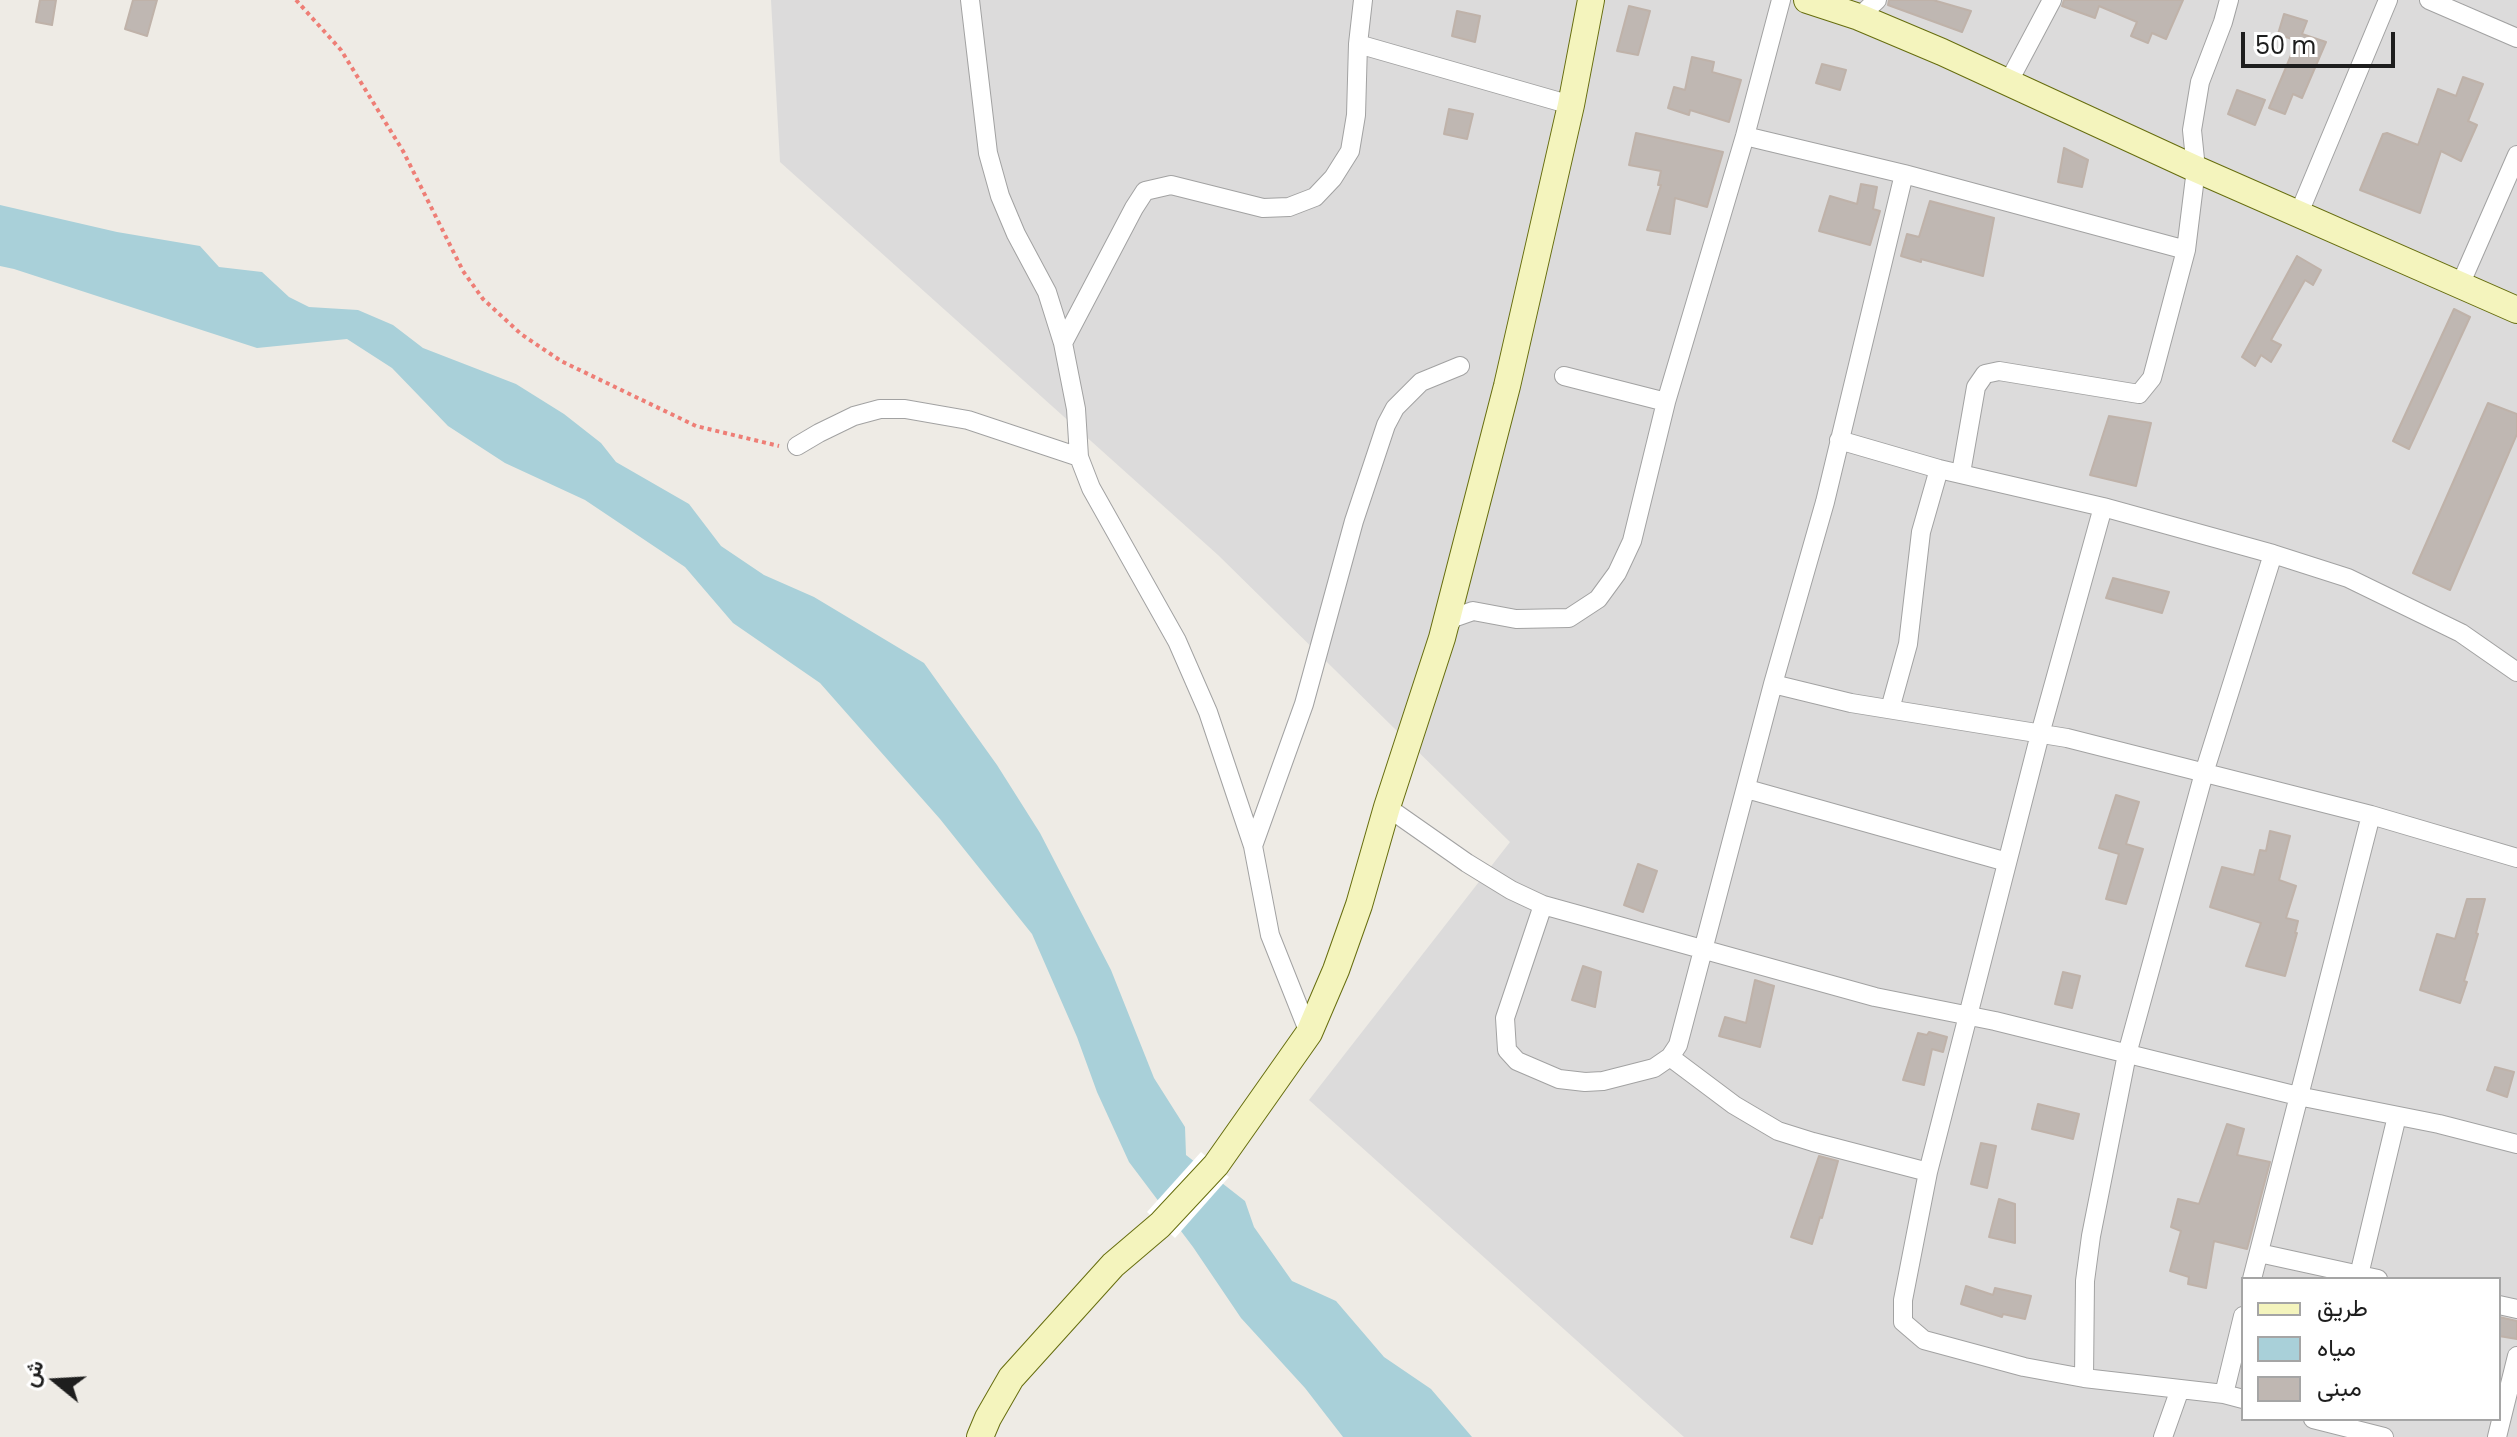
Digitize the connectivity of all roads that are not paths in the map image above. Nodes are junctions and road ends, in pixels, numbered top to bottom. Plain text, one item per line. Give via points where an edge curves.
1 (970, 0) edge
2 (1363, 0) edge
3 (1591, 0) edge
4 (1781, 0) edge
5 (1807, 0) edge
6 (2052, 0) edge
7 (2229, 0) edge
8 (2388, 0) edge
9 (2429, 0) edge
10 (1868, 9) edge
11 (2517, 38) edge
12 (1358, 44) junction
13 (2009, 81) junction
14 (1571, 105) junction
15 (1745, 136) junction
16 (2517, 155) edge
17 (2196, 169) junction
18 (1904, 174) junction
19 (2299, 213) junction
20 (2186, 250) junction
21 (2460, 285) junction
22 (2517, 310) edge
23 (1063, 343) junction
24 (1460, 366) dead end
25 (1564, 376) dead end
26 (1666, 402) junction
27 (1839, 440) junction
28 (797, 446) road end
29 (1079, 457) junction
30 (1939, 469) junction
31 (1961, 473) junction
32 (2103, 507) junction
33 (2273, 554) junction
34 (1442, 638) junction
35 (2517, 672) edge
36 (1773, 684) junction
37 (1890, 709) junction
38 (2040, 734) junction
39 (2204, 773) junction
40 (1747, 789) junction
41 (1387, 807) junction
42 (2371, 815) junction
43 (1253, 846) junction
44 (2517, 858) edge
45 (2007, 862) junction
46 (1543, 905) junction
47 (1704, 949) junction
48 (1968, 1015) junction
49 (1309, 1033) junction
50 (2127, 1054) junction
51 (1670, 1057) junction
52 (2298, 1096) junction
53 (2397, 1116) junction
54 (2517, 1144) edge
55 (1928, 1172) junction
56 (2259, 1253) junction
57 (2359, 1275) junction
58 (2253, 1277) edge
59 (2368, 1277) edge
60 (2241, 1324) edge
61 (2517, 1356) edge
62 (2084, 1378) junction
63 (2180, 1389) junction
64 (2224, 1394) junction
65 (2241, 1398) edge
66 (2501, 1421) edge
67 (2321, 1426) edge
68 (980, 1437) edge
69 (2163, 1437) edge
70 (2384, 1437) edge

1 - 23 street via 988,153 1000,196 1047,292
2 - 12 street
3 - 14 street
4 - 15 street
5 - 10 street
6 - 13 street
7 - 17 street via 2200,82 2192,130
8 - 19 street
9 - 11 street
10 - 13 street
12 - 14 street
12 - 23 street via 1350,151 1315,197 1289,207 1263,208 1171,185 1145,191
13 - 17 street
14 - 34 street
15 - 18 street
15 - 26 street
16 - 21 street
17 - 19 street
17 - 20 street
18 - 20 street
18 - 27 street
19 - 21 street
20 - 31 street via 2152,378 2139,394 1999,371 1985,374 1976,387
21 - 22 street
23 - 29 street
24 - 43 street via 1421,382 1386,425 1304,704
25 - 26 street
26 - 34 street via 1632,541 1598,599 1569,618 1516,619 1473,611 1453,618
27 - 30 street
27 - 36 street
28 - 29 street via 854,416 905,409 968,420
29 - 43 street via 1177,641 1208,712
30 - 31 street
30 - 37 street via 1921,532 1908,644
31 - 32 street
32 - 33 street
32 - 38 street
33 - 35 street via 2348,578 2461,633
33 - 39 street
34 - 41 street
36 - 37 street
36 - 40 street
37 - 38 street
38 - 39 street
38 - 45 street
39 - 42 street
39 - 50 street
40 - 45 street
40 - 47 street
41 - 46 street via 1467,863
41 - 49 street via 1359,905
42 - 44 street
42 - 52 street
43 - 49 street via 1270,935
45 - 48 street
46 - 47 street
46 - 51 street via 1505,1018 1507,1050 1517,1061 1559,1079 1585,1082 1654,1068
47 - 48 street via 1875,997
47 - 51 street via 1678,1045
48 - 50 street
48 - 55 street
49 - 68 street via 1216,1165 1160,1225 1113,1265 1011,1378
50 - 52 street
50 - 62 street via 2085,1281
51 - 55 street via 1778,1131
52 - 53 street
52 - 56 street
53 - 54 street
53 - 57 street
55 - 62 street via 1903,1322 1924,1340
56 - 57 street
56 - 58 street
57 - 59 street
60 - 64 street
61 - 66 street
62 - 63 street
63 - 64 street
63 - 69 street
64 - 65 street
67 - 70 street

